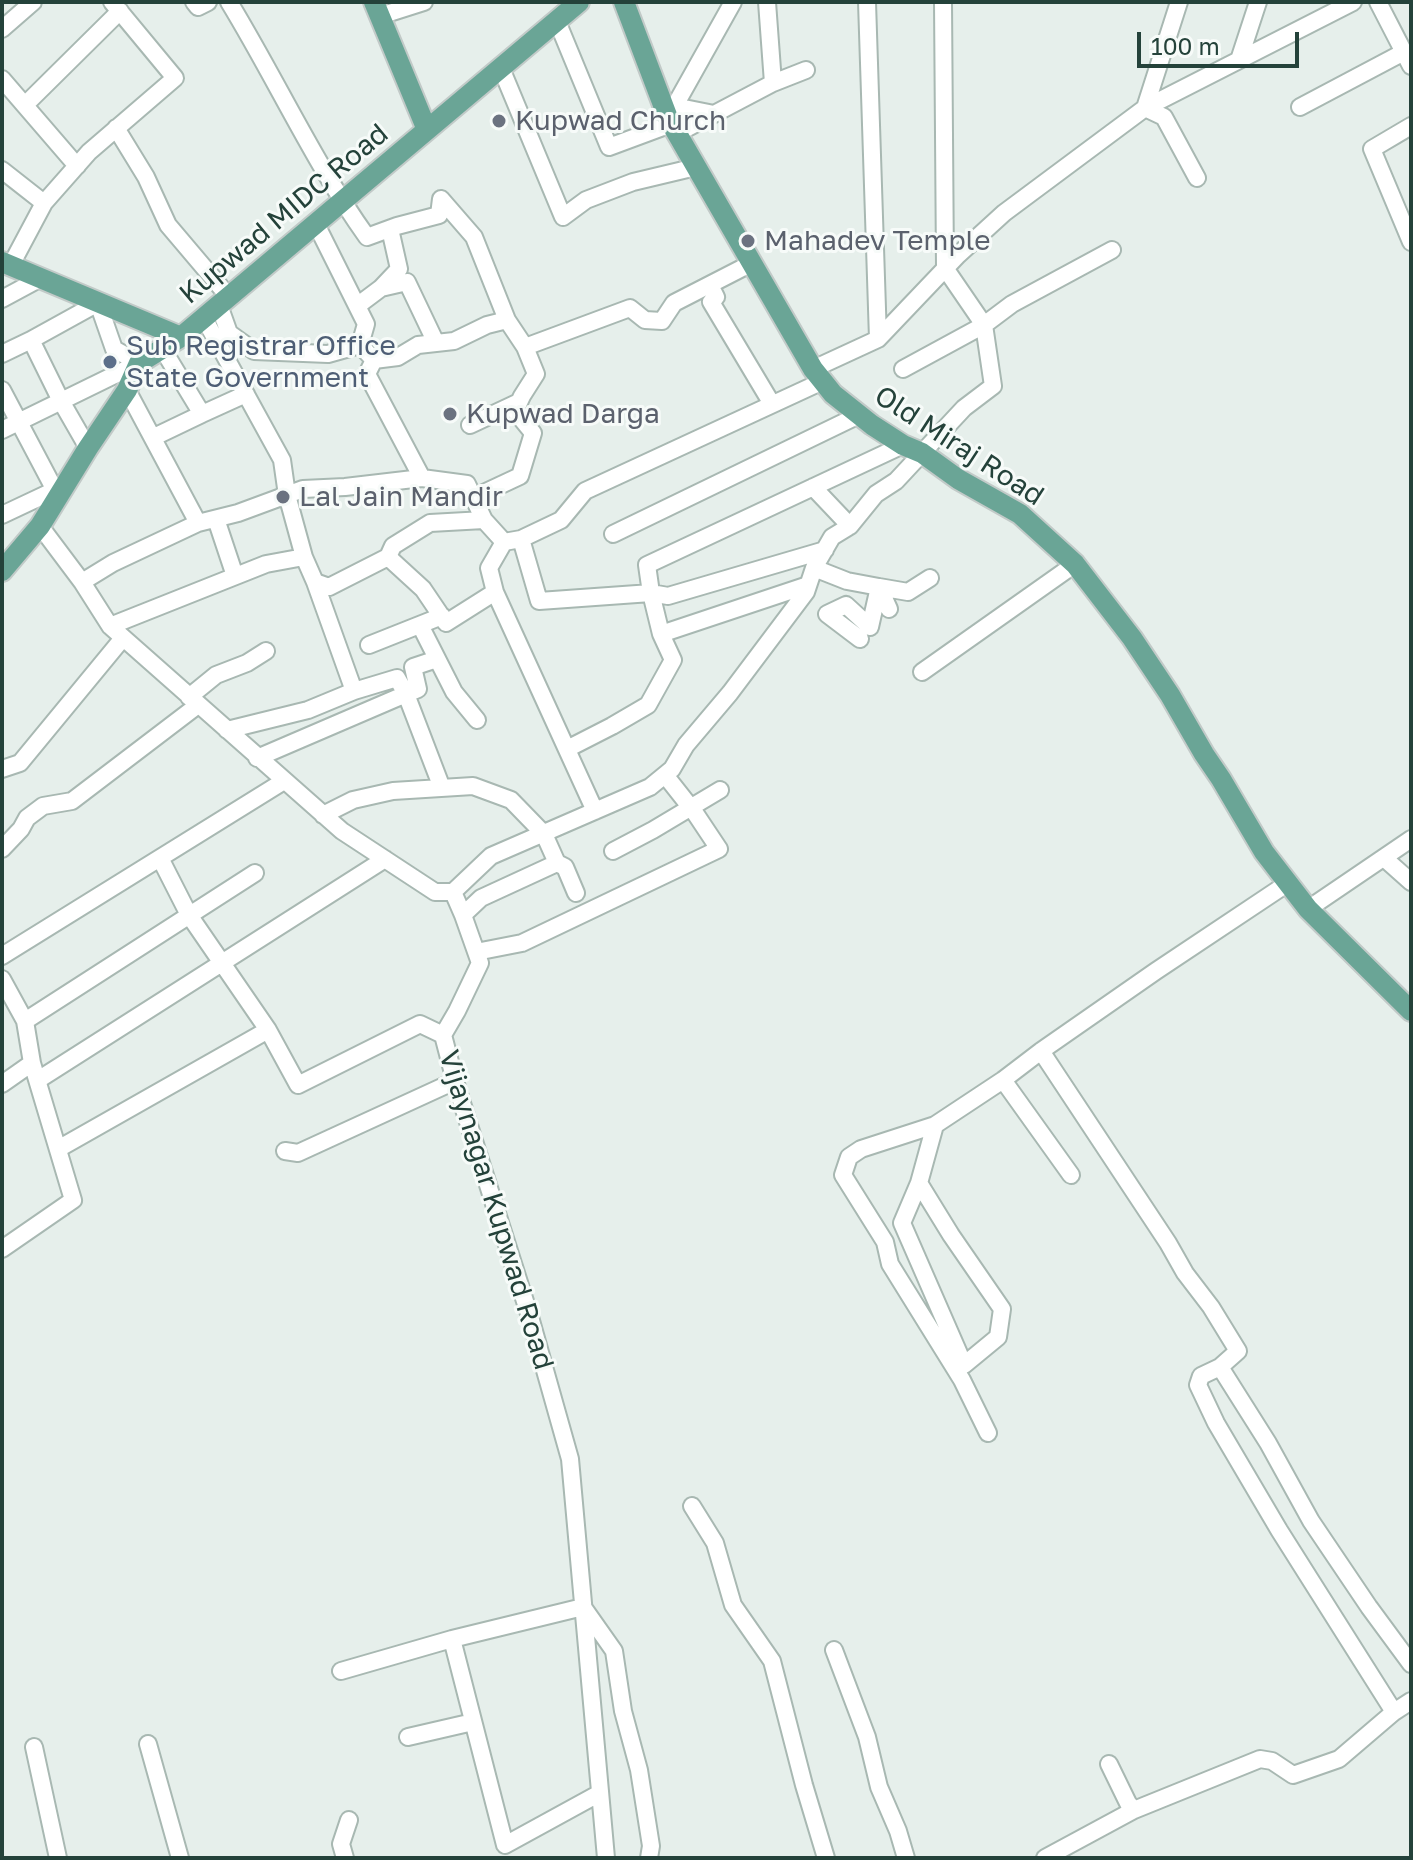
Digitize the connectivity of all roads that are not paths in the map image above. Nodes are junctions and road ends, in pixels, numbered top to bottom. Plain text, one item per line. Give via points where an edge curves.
1 (33, 2) edge
2 (194, 2) edge
3 (208, 2) edge
4 (229, 2) edge
5 (424, 2) edge
6 (624, 2) edge
7 (733, 2) edge
8 (767, 2) edge
9 (867, 2) edge
10 (943, 2) edge
11 (1179, 2) edge
12 (1258, 2) edge
13 (1353, 2) edge
14 (1378, 2) edge
15 (116, 7) edge
16 (377, 9) edge
17 (566, 10) edge
18 (2, 29) edge
19 (1408, 59) edge
20 (1239, 60) junction
21 (501, 68) junction
22 (806, 70) dead end
23 (2, 79) edge
24 (773, 83) junction
25 (25, 105) junction
26 (1300, 107) dead end
27 (1145, 108) junction
28 (714, 114) junction
29 (673, 120) junction
30 (1411, 126) edge
31 (116, 128) junction
32 (427, 130) junction
33 (77, 166) junction
34 (696, 167) junction
35 (2, 170) edge
36 (1197, 178) dead end
37 (342, 202) junction
38 (44, 203) junction
39 (316, 224) junction
40 (390, 229) junction
41 (1411, 242) edge
42 (1112, 250) dead end
43 (752, 263) junction
44 (6, 264) edge
45 (945, 268) junction
46 (41, 278) junction
47 (710, 285) junction
48 (381, 288) junction
49 (2, 299) edge
50 (98, 303) junction
51 (357, 306) junction
52 (217, 307) junction
53 (507, 320) junction
54 (984, 325) junction
55 (181, 337) junction
56 (878, 339) junction
57 (31, 340) junction
58 (436, 343) junction
59 (360, 345) junction
60 (525, 347) junction
61 (162, 348) junction
62 (2, 354) edge
63 (374, 360) junction
64 (139, 363) junction
65 (903, 369) dead end
66 (818, 375) junction
67 (2, 390) edge
68 (127, 390) junction
69 (246, 394) junction
70 (61, 401) junction
71 (519, 402) junction
72 (772, 404) junction
73 (202, 414) junction
74 (859, 415) junction
75 (18, 422) junction
76 (470, 425) dead end
77 (2, 430) edge
78 (154, 437) junction
79 (903, 445) junction
80 (88, 448) junction
81 (922, 453) junction
82 (422, 478) junction
83 (813, 487) junction
84 (57, 493) junction
85 (287, 495) junction
86 (473, 498) junction
87 (2, 515) edge
88 (216, 519) junction
89 (484, 520) junction
90 (198, 523) junction
91 (40, 526) junction
92 (850, 526) junction
93 (613, 534) dead end
94 (513, 540) junction
95 (825, 550) junction
96 (304, 557) junction
97 (388, 557) junction
98 (1075, 564) junction
99 (814, 568) junction
100 (2, 571) edge
101 (235, 576) junction
102 (930, 578) dead end
103 (82, 582) junction
104 (315, 582) junction
105 (808, 585) junction
106 (879, 587) junction
107 (495, 592) junction
108 (651, 593) junction
109 (846, 605) junction
110 (889, 609) dead end
111 (442, 616) junction
112 (420, 625) junction
113 (110, 626) junction
114 (661, 634) junction
115 (123, 638) junction
116 (860, 639) dead end
117 (369, 645) dead end
118 (266, 651) dead end
119 (437, 659) junction
120 (922, 672) dead end
121 (354, 691) junction
122 (406, 694) junction
123 (194, 701) junction
124 (477, 720) dead end
125 (227, 730) junction
126 (567, 749) junction
127 (257, 758) junction
128 (2, 769) edge
129 (665, 775) junction
130 (284, 781) junction
131 (442, 788) junction
132 (720, 790) dead end
133 (690, 808) junction
134 (595, 811) junction
135 (323, 815) junction
136 (544, 834) junction
137 (1411, 839) edge
138 (2, 849) edge
139 (613, 851) dead end
140 (160, 858) junction
141 (1384, 858) junction
142 (385, 859) junction
143 (557, 863) junction
144 (255, 873) dead end
145 (1411, 882) edge
146 (1288, 883) junction
147 (453, 892) junction
148 (576, 893) dead end
149 (1308, 909) junction
150 (189, 915) junction
151 (463, 915) junction
152 (476, 952) junction
153 (2, 956) edge
154 (222, 963) junction
155 (2, 979) edge
156 (1411, 1011) edge
157 (25, 1021) junction
158 (268, 1030) junction
159 (443, 1035) junction
160 (1041, 1051) junction
161 (32, 1063) junction
162 (38, 1080) junction
163 (1003, 1080) junction
164 (455, 1081) junction
165 (2, 1084) edge
166 (935, 1125) junction
167 (58, 1149) junction
168 (285, 1151) dead end
169 (1071, 1175) dead end
170 (919, 1183) junction
171 (2, 1249) edge
172 (1220, 1367) junction
173 (988, 1433) dead end
174 (692, 1506) dead end
175 (583, 1607) junction
176 (452, 1639) junction
177 (834, 1650) dead end
178 (1411, 1664) edge
179 (341, 1671) dead end
180 (1411, 1701) edge
181 (1394, 1712) junction
182 (473, 1722) junction
183 (408, 1737) dead end
184 (148, 1744) dead end
185 (34, 1747) dead end
186 (1109, 1764) dead end
187 (600, 1793) junction
188 (1134, 1810) junction
189 (349, 1820) dead end
190 (58, 1858) edge
191 (180, 1858) edge
192 (345, 1858) edge
193 (606, 1858) edge
194 (649, 1858) edge
195 (826, 1858) edge
196 (906, 1858) edge
197 (1045, 1858) edge

1 - 18 street
2 - 3 street via 198,7
4 - 37 street
5 - 16 street
6 - 29 main road, Old Miraj Road
7 - 29 street
8 - 24 street
9 - 56 street
10 - 45 street
11 - 27 street
12 - 20 street
13 - 20 street
14 - 19 street
15 - 25 street
15 - 31 street via 175,78
16 - 32 main road
17 - 21 main road, Kupwad MIDC Road
17 - 29 street via 609,147
19 - 26 street
20 - 27 street
21 - 32 main road, Kupwad MIDC Road
21 - 34 street via 563,217 586,200 633,182
22 - 24 street
23 - 25 street
24 - 28 street
25 - 33 street
27 - 36 street via 1164,117
27 - 45 street via 1004,213
28 - 29 street
28 - 29 street
29 - 34 main road, Old Miraj Road
30 - 41 street via 1372,149
31 - 33 street
31 - 52 street
32 - 37 main road, Kupwad MIDC Road
33 - 38 street
34 - 43 main road, Old Miraj Road
35 - 38 street
37 - 39 main road, Kupwad MIDC Road
37 - 40 street via 367,237
38 - 44 street
39 - 51 street
39 - 52 main road, Kupwad MIDC Road
40 - 48 street via 399,269
40 - 53 street via 439,215 441,199 474,237
42 - 54 street
43 - 47 street
43 - 66 main road, Old Miraj Road
44 - 46 main road
45 - 54 street
45 - 56 street
46 - 49 street
46 - 50 main road
47 - 60 street via 674,303 662,321 645,320 630,308
47 - 72 street via 716,297 711,302
48 - 51 street
48 - 58 street via 407,282
50 - 55 main road
50 - 57 street
50 - 64 street via 114,349
51 - 59 street via 366,324
52 - 55 main road, Kupwad MIDC Road
52 - 59 street via 229,333 254,351 328,354
52 - 69 street
53 - 58 street
53 - 60 street
54 - 65 street
54 - 81 street via 993,386
55 - 61 main road, Kupwad MIDC Road
56 - 66 street
57 - 62 street
57 - 70 street
58 - 63 street
59 - 63 street
60 - 71 street via 536,374
61 - 64 main road, Kupwad MIDC Road
61 - 73 street
63 - 82 street via 367,374
64 - 68 main road
64 - 70 street
66 - 72 street
66 - 74 main road, Old Miraj Road
67 - 75 street
68 - 78 street
68 - 80 main road
69 - 73 street
69 - 85 street via 282,460
70 - 75 street
70 - 80 street
71 - 76 street
71 - 86 street via 515,411 533,433 520,476
72 - 94 street via 585,491 561,520
73 - 78 street
74 - 79 main road, Old Miraj Road
74 - 93 street
75 - 77 street
75 - 84 street
78 - 90 street
79 - 81 main road, Old Miraj Road
79 - 83 street
80 - 84 main road
81 - 92 street
81 - 98 main road, Old Miraj Road via 1020,514
82 - 85 street
82 - 86 street via 467,484
83 - 92 street
83 - 108 street via 647,565
84 - 87 street
84 - 91 main road
85 - 88 street
85 - 96 street
86 - 89 street
88 - 90 street
88 - 101 street
89 - 94 street
89 - 97 street via 430,523 393,546
90 - 103 street
91 - 100 main road
91 - 103 street
92 - 95 street via 832,537
94 - 107 street via 489,568
94 - 108 street via 539,601
95 - 99 street
95 - 108 street via 668,596
96 - 101 street
96 - 104 street
97 - 104 street via 329,587
97 - 111 street via 423,589
98 - 120 street
98 - 146 main road, Old Miraj Road via 1132,638
99 - 105 street
99 - 106 street
101 - 113 street
102 - 106 street via 908,592
103 - 113 street
104 - 121 street
105 - 114 street
105 - 129 street
106 - 109 street
106 - 109 street via 870,627
106 - 110 street
107 - 111 street via 446,623
107 - 126 street
108 - 114 street
109 - 116 street via 827,614
111 - 112 street
112 - 117 street
112 - 119 street
113 - 115 street
114 - 126 street via 673,660 648,705
115 - 123 street
115 - 128 street via 20,763
118 - 123 street via 216,675
119 - 122 street via 413,667 418,689
119 - 124 street
121 - 122 street via 397,678
121 - 125 street via 308,710
122 - 127 street
122 - 131 street
123 - 125 street
123 - 138 street via 72,801 43,806 27,818
125 - 127 street
126 - 134 street
127 - 130 street
129 - 133 street
129 - 134 street
130 - 135 street
130 - 140 street
131 - 135 street via 353,800
131 - 136 street via 473,786 505,797
132 - 133 street
133 - 139 street
133 - 152 street via 719,849 522,943
134 - 136 street
135 - 142 street
136 - 143 street
136 - 147 street via 491,856
137 - 141 street
140 - 150 street
140 - 153 street
141 - 145 street
141 - 149 street
142 - 147 street via 435,892
142 - 154 street
143 - 148 street via 565,867
143 - 151 street via 481,898
144 - 150 street
146 - 149 main road, Old Miraj Road
146 - 160 street
147 - 151 street
149 - 156 main road, Old Miraj Road
150 - 154 street
150 - 157 street
151 - 152 street
152 - 159 street, Vijaynagar Kupwad Road via 480,963
154 - 158 street
154 - 162 street
155 - 157 street
157 - 161 street
158 - 159 street via 298,1085 420,1024
158 - 167 street
159 - 164 street, Vijaynagar Kupwad Road
160 - 163 street
160 - 172 street via 1238,1351
161 - 162 street
161 - 165 street
162 - 167 street
163 - 166 street
163 - 169 street
164 - 168 street via 298,1153
164 - 175 street, Vijaynagar Kupwad Road via 570,1459
166 - 170 street
166 - 173 street via 861,1149 849,1157 843,1175
167 - 171 street via 73,1200
170 - 170 street via 902,1223 964,1365 998,1337 1002,1309
172 - 178 street via 1311,1521
172 - 181 street via 1201,1376 1198,1385 1206,1404
174 - 195 street via 715,1543 733,1605 772,1661
175 - 176 street
175 - 187 street, Vijaynagar Kupwad Road
175 - 194 street via 614,1651 639,1770
176 - 179 street
176 - 182 street
177 - 196 street
180 - 181 street
181 - 188 street via 1339,1759 1293,1775 1260,1759
182 - 183 street
182 - 187 street via 505,1845
184 - 191 street
185 - 190 street
186 - 188 street
187 - 193 street, Vijaynagar Kupwad Road
188 - 197 street
189 - 192 street via 341,1844

